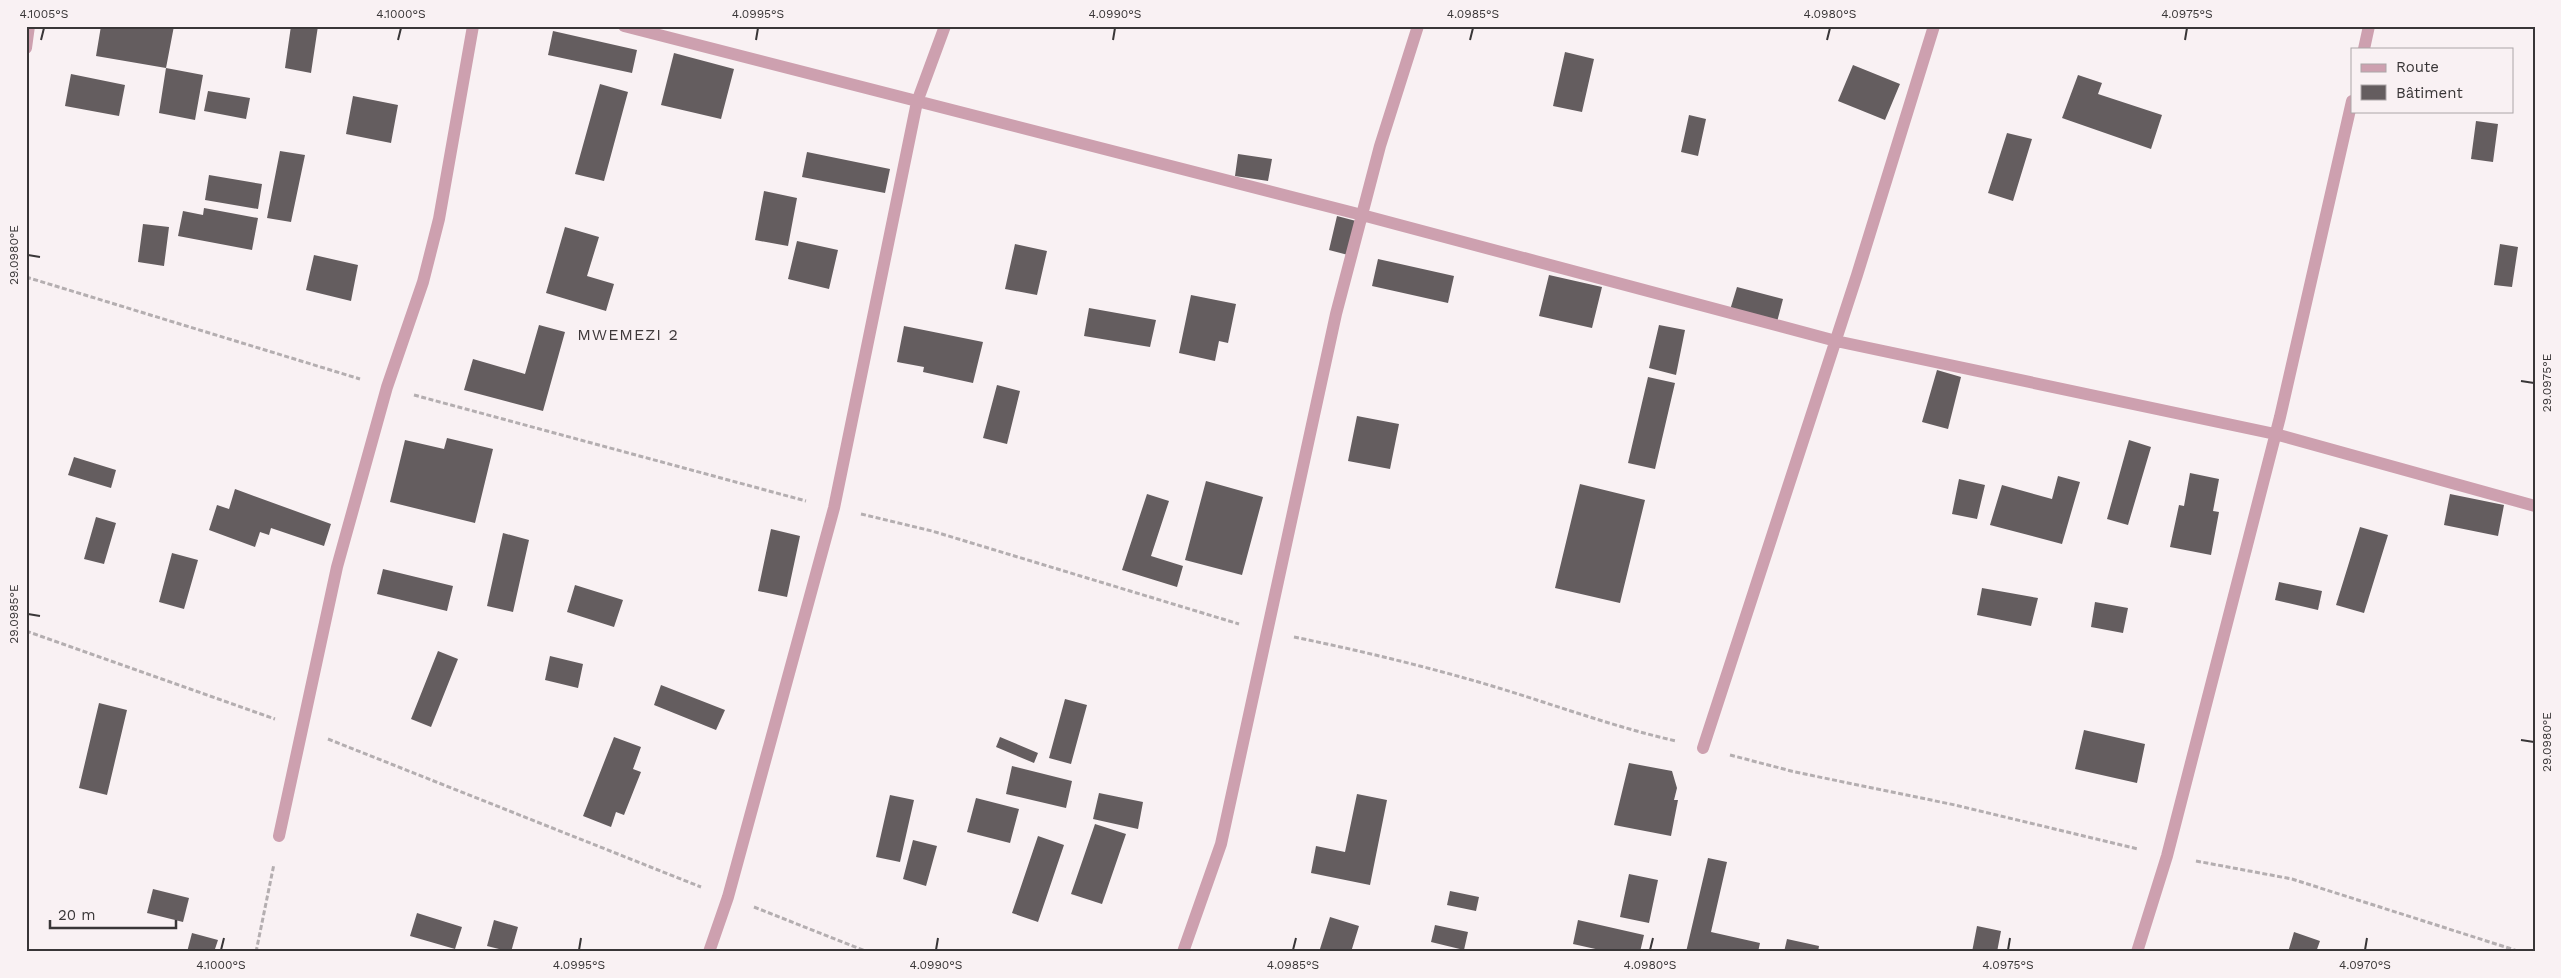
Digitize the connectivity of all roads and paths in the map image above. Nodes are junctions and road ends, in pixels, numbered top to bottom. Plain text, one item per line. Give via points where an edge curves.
1 (29, 26) edge
2 (474, 26) edge
3 (624, 26) edge
4 (945, 26) edge
5 (1418, 26) edge
6 (1934, 26) edge
7 (2370, 26) edge
8 (26, 48) edge
9 (2364, 48) edge
10 (917, 102) junction
11 (2351, 105) edge
12 (1362, 215) junction
13 (1836, 341) junction
14 (2275, 434) junction
15 (2535, 506) edge
16 (26, 631) edge
17 (302, 729) junction
18 (1703, 748) dead end
19 (279, 836) joint
20 (728, 897) junction
21 (256, 952) edge
22 (709, 952) edge
23 (868, 952) edge
24 (1183, 952) edge
25 (2137, 952) edge

1 - 8 street
2 - 17 street via 439,219 423,282 387,387 337,567
3 - 10 street
4 - 10 street
5 - 12 street
6 - 13 street
7 - 9 street
10 - 12 street
10 - 20 street via 834,508
11 - 14 street
12 - 13 street
12 - 24 street via 1336,314 1221,844
13 - 14 street
13 - 18 street
14 - 15 street
14 - 25 street via 2168,856
16 - 17 path
17 - 19 street
17 - 20 path
19 - 21 path
20 - 22 street
20 - 23 path

